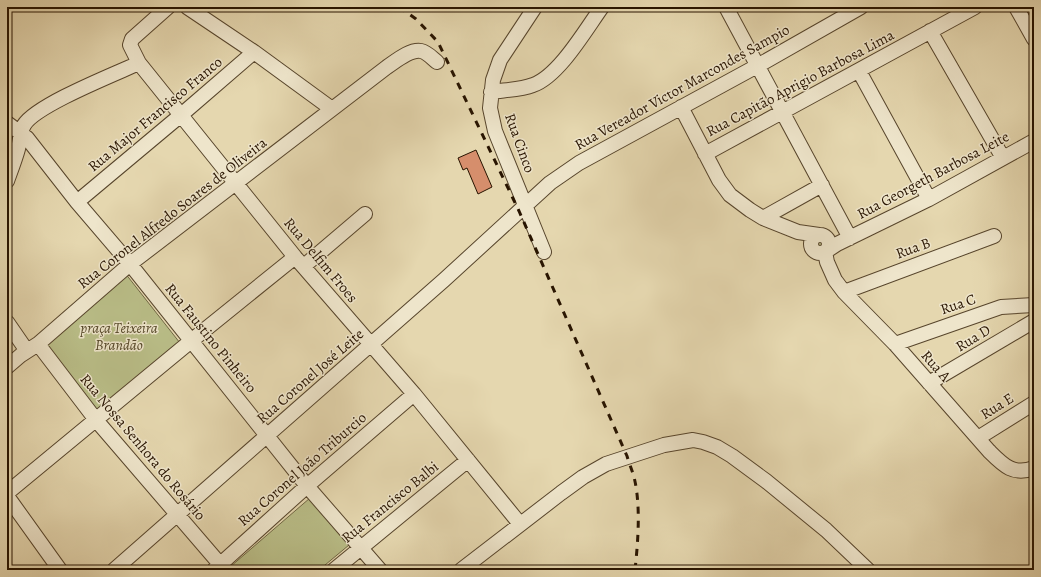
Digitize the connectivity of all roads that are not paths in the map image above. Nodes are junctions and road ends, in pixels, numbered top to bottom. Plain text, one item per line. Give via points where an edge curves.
1 (168, 7) edge
2 (187, 7) edge
3 (535, 7) edge
4 (602, 7) edge
5 (726, 7) edge
6 (861, 7) edge
7 (975, 7) edge
8 (1016, 7) edge
9 (930, 31) junction
10 (1034, 39) edge
11 (254, 52) junction
12 (437, 62) dead end
13 (139, 63) junction
14 (758, 65) junction
15 (859, 71) junction
16 (491, 92) junction
17 (681, 107) junction
18 (332, 109) junction
19 (783, 112) junction
20 (181, 115) junction
21 (7, 123) edge
22 (21, 133) junction
23 (1034, 141) edge
24 (705, 154) junction
25 (1003, 158) junction
26 (7, 181) edge
27 (236, 184) junction
28 (822, 185) junction
29 (929, 199) junction
30 (77, 202) junction
31 (525, 205) junction
32 (366, 214) dead end
33 (763, 218) junction
34 (994, 236) dead end
35 (848, 238) junction
36 (822, 248) junction
37 (544, 252) dead end
38 (299, 262) junction
39 (130, 264) junction
40 (844, 292) junction
41 (1034, 305) edge
42 (1034, 321) edge
43 (7, 322) edge
44 (191, 341) junction
45 (895, 344) junction
46 (370, 345) junction
47 (23, 351) edge
48 (7, 367) edge
49 (929, 383) junction
50 (414, 394) junction
51 (1034, 403) edge
52 (96, 420) junction
53 (268, 436) junction
54 (978, 438) junction
55 (468, 460) junction
56 (1034, 468) edge
57 (307, 486) junction
58 (7, 493) edge
59 (7, 496) edge
60 (177, 515) junction
61 (520, 524) junction
62 (361, 548) junction
63 (220, 568) edge
64 (60, 570) edge
65 (114, 570) edge
66 (334, 570) edge
67 (380, 570) edge
68 (461, 570) edge
69 (868, 570) edge

1 - 13 street, Rua Delfim Froes via 130,42 131,50
2 - 11 street
3 - 16 street, Rua Cinco via 500,60
4 - 16 street via 553,73 529,87
5 - 14 street
6 - 14 street, Rua Vereador Victor Marcondes Sampio
7 - 9 street, Rua Capitão Aprigio Barbosa Lima
8 - 10 street
9 - 15 street, Rua Capitão Aprigio Barbosa Lima
9 - 25 street
11 - 18 street
11 - 20 street, Rua Major Francisco Franco
12 - 18 street, Rua Coronel Alfredo Soares de Oliveira via 426,53 415,51 392,64
13 - 20 street, Rua Delfim Froes
13 - 22 street via 48,106 24,125
14 - 17 street, Rua Vereador Victor Marcondes Sampio
14 - 19 street
15 - 19 street, Rua Capitão Aprigio Barbosa Lima
15 - 29 street
16 - 31 street, Rua Cinco via 490,108 495,131
17 - 24 street
17 - 31 street, Rua Vereador Victor Marcondes Sampio via 579,163 550,183
18 - 27 street, Rua Coronel Alfredo Soares de Oliveira
19 - 24 street, Rua Capitão Aprigio Barbosa Lima
19 - 28 street
20 - 27 street, Rua Delfim Froes
20 - 30 street, Rua Major Francisco Franco
21 - 22 street, Rua Faustino Pinheiro
22 - 26 street
22 - 30 street, Rua Faustino Pinheiro
23 - 25 street, Rua Georgeth Barbosa Leite
24 - 33 street via 730,195
25 - 29 street, Rua Georgeth Barbosa Leite
27 - 38 street, Rua Delfim Froes
27 - 39 street, Rua Coronel Alfredo Soares de Oliveira
28 - 33 street
28 - 35 street
29 - 35 street, Rua Georgeth Barbosa Leite
30 - 39 street, Rua Faustino Pinheiro
31 - 37 street, Rua Cinco
31 - 46 street, Rua Coronel José Leite
32 - 38 street
33 - 36 street via 798,232
34 - 40 street, Rua B
35 - 36 street
36 - 40 street, Rua A via 835,280
38 - 44 street
38 - 46 street, Rua Delfim Froes
39 - 44 street, Rua Faustino Pinheiro
39 - 47 street, Rua Coronel Alfredo Soares de Oliveira
40 - 45 street, Rua A
41 - 45 street, Rua C via 1001,307
42 - 49 street, Rua D
43 - 47 street, Rua Nossa Senhora do Rosário
44 - 52 street
44 - 53 street, Rua Faustino Pinheiro
45 - 49 street, Rua A
46 - 50 street, Rua Delfim Froes
46 - 53 street, Rua Coronel José Leite
47 - 48 street, Rua Coronel Alfredo Soares de Oliveira
47 - 52 street, Rua Nossa Senhora do Rosário
49 - 54 street, Rua A
50 - 55 street, Rua Delfim Froes
50 - 57 street, Rua Coronel João Triburcio
51 - 54 street, Rua E
52 - 58 street
52 - 60 street, Rua Nossa Senhora do Rosário
53 - 57 street, Rua Faustino Pinheiro
53 - 60 street, Rua Coronel José Leite
54 - 56 street, Rua A via 996,458 1010,468 1019,471
55 - 61 street, Rua Delfim Froes
55 - 62 street, Rua Francisco Balbi
57 - 62 street, Rua Faustino Pinheiro
57 - 63 street, Rua Coronel João Triburcio
59 - 64 street
60 - 63 street, Rua Nossa Senhora do Rosário
60 - 65 street, Rua Coronel José Leite
61 - 68 street
61 - 69 street via 606,464 664,445 693,440 718,447 766,481 826,530
62 - 66 street, Rua Francisco Balbi
62 - 67 street, Rua Faustino Pinheiro

